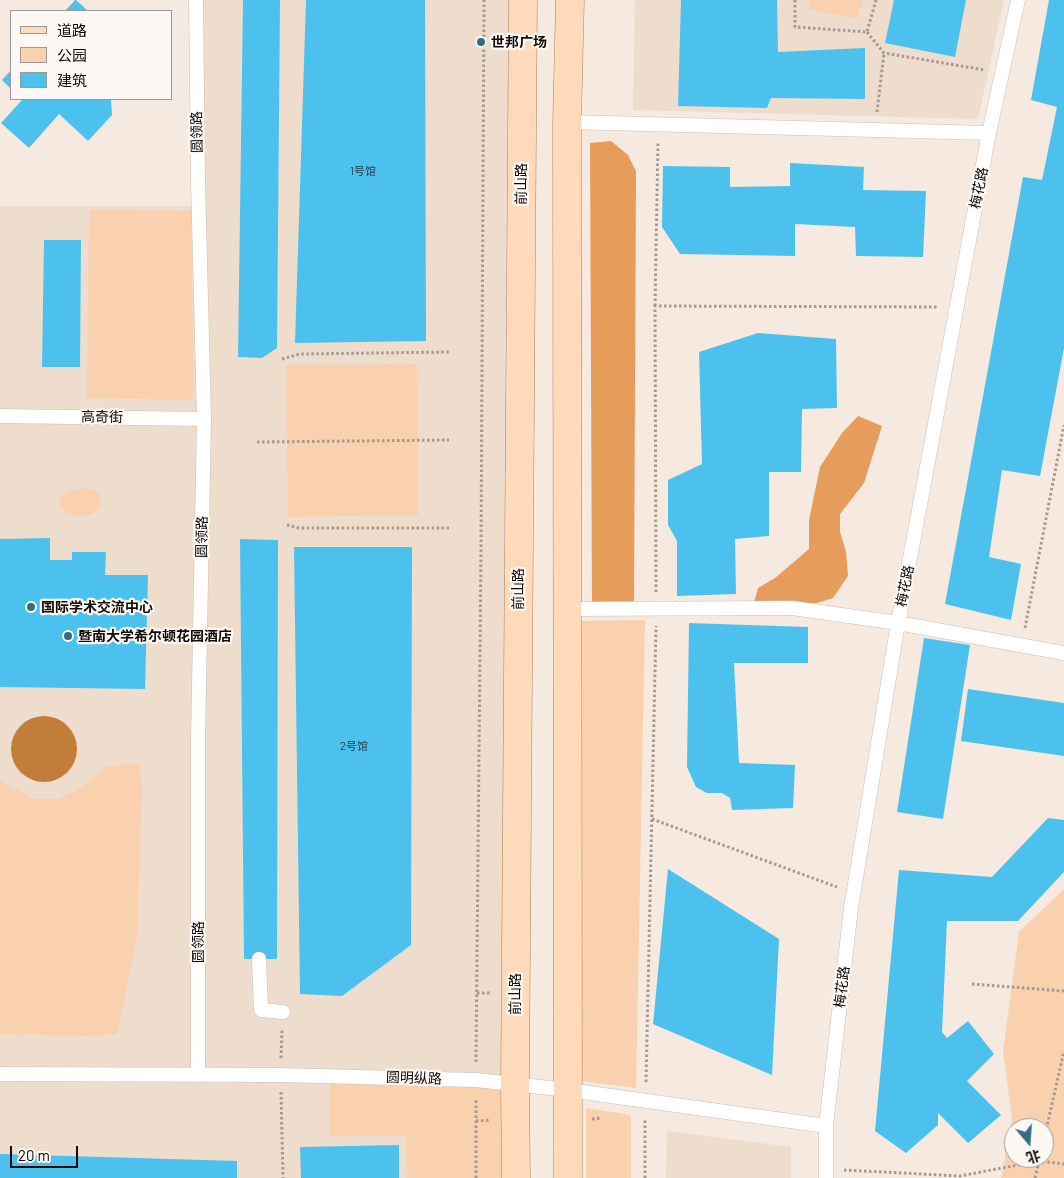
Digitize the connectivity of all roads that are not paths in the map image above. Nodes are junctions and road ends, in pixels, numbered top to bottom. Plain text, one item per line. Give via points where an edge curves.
1 (196, 0) edge
2 (523, 0) edge
3 (570, 0) edge
4 (1018, 0) edge
5 (567, 122) junction
6 (989, 133) junction
7 (0, 416) edge
8 (204, 419) junction
9 (568, 609) junction
10 (898, 622) junction
11 (1064, 653) edge
12 (259, 959) dead end
13 (283, 1012) road end
14 (0, 1074) edge
15 (198, 1075) junction
16 (515, 1084) junction
17 (568, 1090) junction
18 (826, 1126) junction
19 (826, 1173) edge
20 (516, 1178) edge
21 (568, 1178) edge

1 - 8 lane, 圆领路
2 - 16 main road, 前山路
3 - 5 main road
4 - 6 lane, 梅花路
5 - 6 lane
5 - 9 main road
6 - 10 lane, 梅花路
7 - 8 lane, 高奇街
8 - 15 lane, 圆领路 via 198,740
9 - 10 lane via 792,608
9 - 17 main road
10 - 11 lane
10 - 18 lane, 梅花路 via 854,893
12 - 13 lane via 261,1010
14 - 15 lane, 圆明纵路
15 - 16 lane, 圆明纵路 via 476,1080
16 - 17 lane, 圆明纵路
16 - 20 main road, 前山路
17 - 18 lane, 圆明纵路
17 - 21 main road
18 - 19 lane, 梅花路

